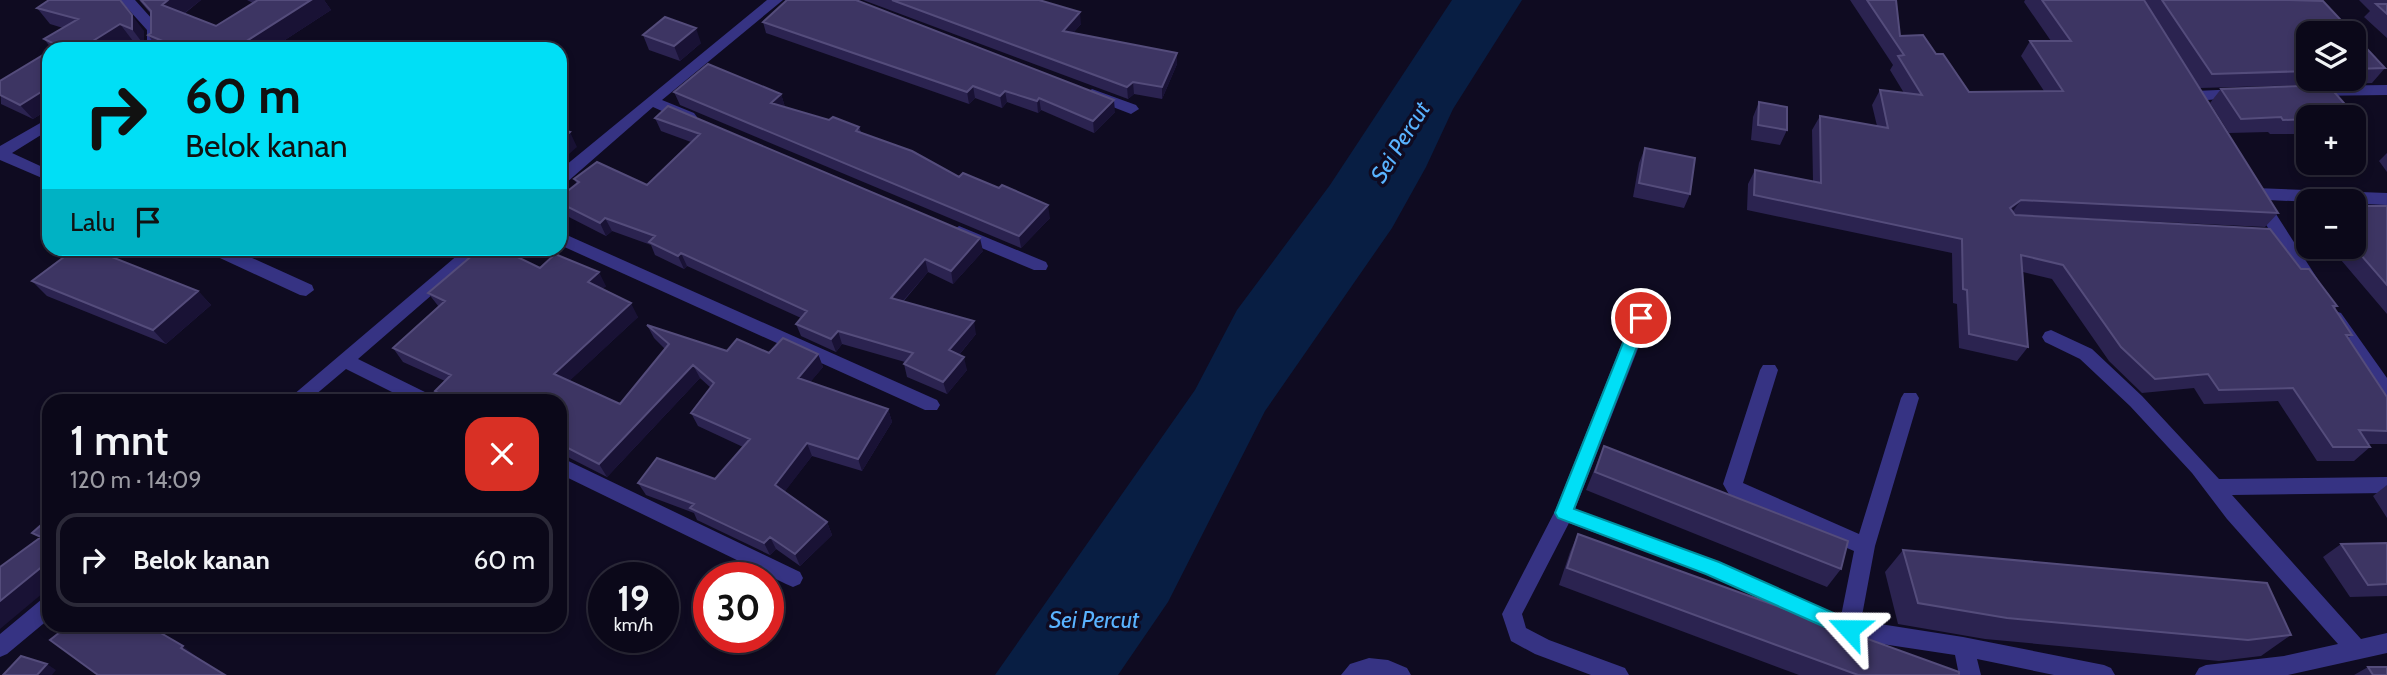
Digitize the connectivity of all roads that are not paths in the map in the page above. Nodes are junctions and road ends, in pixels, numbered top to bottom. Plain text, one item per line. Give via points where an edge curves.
1 (128, 0) edge
2 (776, 0) edge
3 (154, 42) edge
4 (2185, 79) edge
5 (1079, 89) edge
6 (2387, 90) edge
7 (2292, 92) edge
8 (2250, 94) edge
9 (2196, 96) junction
10 (651, 101) junction
11 (1131, 109) dead end
12 (2209, 118) edge
13 (701, 122) edge
14 (42, 127) edge
15 (0, 154) edge
16 (42, 173) edge
17 (567, 173) edge
18 (2387, 200) edge
19 (939, 223) edge
20 (567, 241) edge
21 (231, 256) edge
22 (468, 256) edge
23 (1040, 266) dead end
24 (306, 290) dead end
25 (1641, 318) dead end
26 (2052, 337) dead end
27 (344, 360) junction
28 (1769, 370) dead end
29 (2387, 392) edge
30 (303, 394) edge
31 (414, 394) edge
32 (1910, 398) dead end
33 (931, 405) dead end
34 (567, 468) edge
35 (2387, 485) edge
36 (2215, 487) junction
37 (1564, 513) junction
38 (1865, 546) junction
39 (793, 578) dead end
40 (42, 612) edge
41 (1849, 629) junction
42 (2387, 643) edge
43 (0, 647) edge
44 (1963, 647) junction
45 (2356, 649) junction
46 (1352, 675) edge
47 (1400, 675) edge
48 (1618, 675) edge
49 (1970, 675) edge
50 (2104, 675) edge
51 (2206, 675) edge

1 - 3 street via 154,29
2 - 10 street
4 - 9 street
5 - 11 street
6 - 7 street
8 - 9 street
9 - 12 street
10 - 13 street
10 - 17 street
14 - 15 street
15 - 16 street
18 - 29 street via 2251,188 2273,235
19 - 23 street
20 - 33 street
21 - 24 street
22 - 27 street
25 - 37 street
26 - 36 street via 2104,369
27 - 30 street
27 - 31 street
28 - 38 street via 1733,484 1738,492
32 - 38 street
34 - 39 street
35 - 36 street
36 - 45 street
37 - 41 street via 1713,568
37 - 48 street via 1512,614 1518,634
38 - 41 street
40 - 43 street
41 - 44 street
42 - 45 street
44 - 49 street
44 - 50 street
45 - 51 street via 2284,666
46 - 47 street via 1374,667

